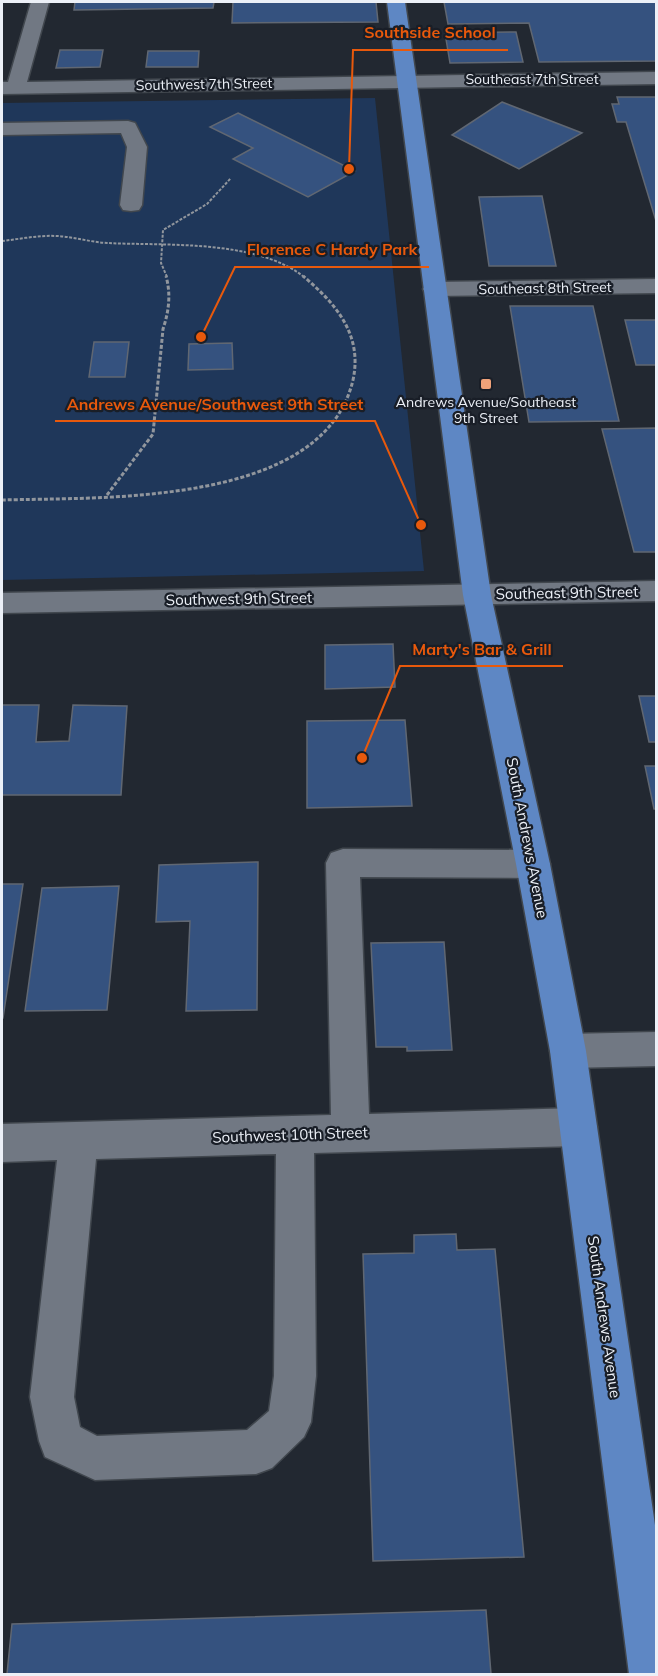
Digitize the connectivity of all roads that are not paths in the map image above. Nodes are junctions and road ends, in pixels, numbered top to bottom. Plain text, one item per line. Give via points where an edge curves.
1 (40, 2) edge
2 (396, 2) edge
3 (657, 78) edge
4 (406, 80) junction
5 (146, 85) junction
6 (9, 88) edge
7 (128, 128) junction
8 (2, 129) edge
9 (131, 206) dead end
10 (657, 286) edge
11 (435, 289) junction
12 (657, 591) edge
13 (477, 595) junction
14 (2, 603) edge
15 (533, 864) junction
16 (657, 1049) edge
17 (568, 1051) junction
18 (578, 1127) junction
19 (350, 1133) junction
20 (295, 1134) junction
21 (78, 1141) junction
22 (2, 1143) edge
23 (653, 1674) edge

1 - 6 street
2 - 4 main road, South Andrews Avenue
3 - 4 street, Southeast 7th Street
4 - 5 street, Southwest 7th Street
4 - 11 main road, South Andrews Avenue
5 - 6 street, Southwest 7th Street
5 - 7 street
7 - 8 street
7 - 9 street via 137,147
10 - 11 street, Southeast 8th Street
11 - 13 main road, South Andrews Avenue
12 - 13 street, Southeast 9th Street
13 - 14 street, Southwest 9th Street
13 - 15 main road, South Andrews Avenue
15 - 17 main road, South Andrews Avenue
15 - 19 street via 343,863
16 - 17 street
17 - 18 main road, South Andrews Avenue
18 - 19 street, Southwest 10th Street
18 - 23 main road, South Andrews Avenue
19 - 20 street, Southwest 10th Street
20 - 21 street, Southwest 10th Street
20 - 21 street via 295,1376 289,1422 256,1452 95,1458 61,1441 52,1398
21 - 22 street, Southwest 10th Street

